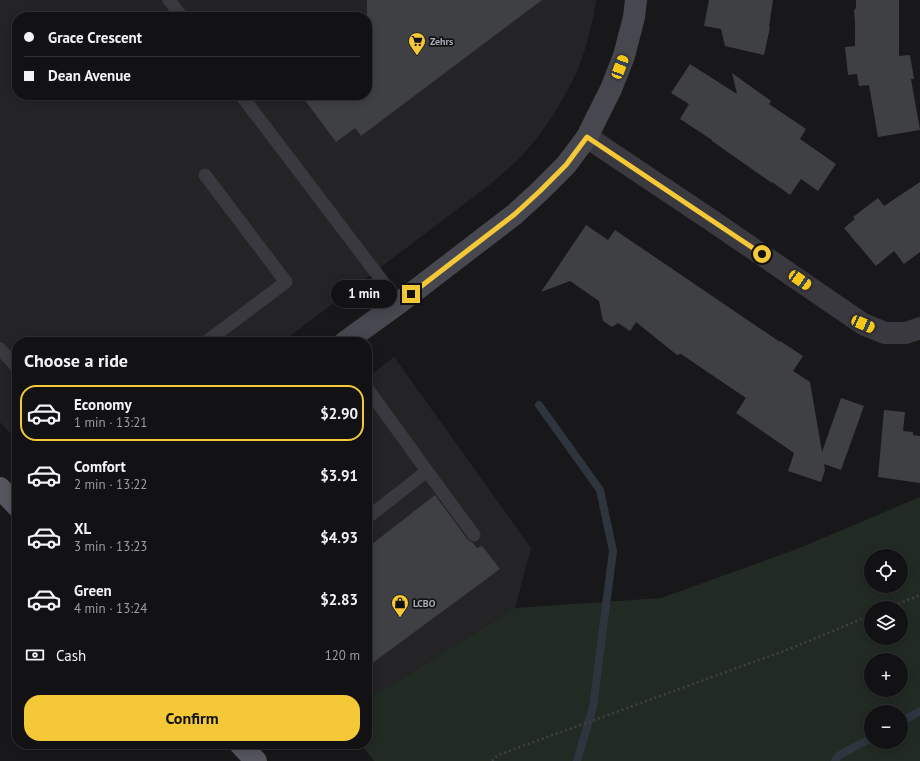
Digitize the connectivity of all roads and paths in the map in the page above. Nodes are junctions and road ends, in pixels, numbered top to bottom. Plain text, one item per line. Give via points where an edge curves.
1 (169, 0) edge
2 (636, 0) edge
3 (178, 12) edge
4 (245, 100) edge
5 (587, 137) junction
6 (205, 175) dead end
7 (399, 303) junction
8 (920, 328) edge
9 (213, 337) edge
10 (352, 337) edge
11 (0, 349) edge
12 (12, 362) edge
13 (372, 395) edge
14 (427, 472) junction
15 (0, 488) edge
16 (12, 501) edge
17 (372, 514) edge
18 (474, 535) dead end
19 (920, 595) edge
20 (906, 601) edge
21 (864, 618) edge
22 (245, 749) edge
23 (256, 761) edge
24 (492, 761) edge

1 - 3 lane
2 - 5 street via 624,56
4 - 7 lane
5 - 7 street via 566,165 515,214
5 - 8 street via 863,324 885,333 906,333
6 - 9 lane via 286,282
7 - 10 street
11 - 12 lane
13 - 14 lane
14 - 17 lane
14 - 18 lane
15 - 16 main road
19 - 20 path
21 - 24 path via 792,648 498,755
22 - 23 main road

